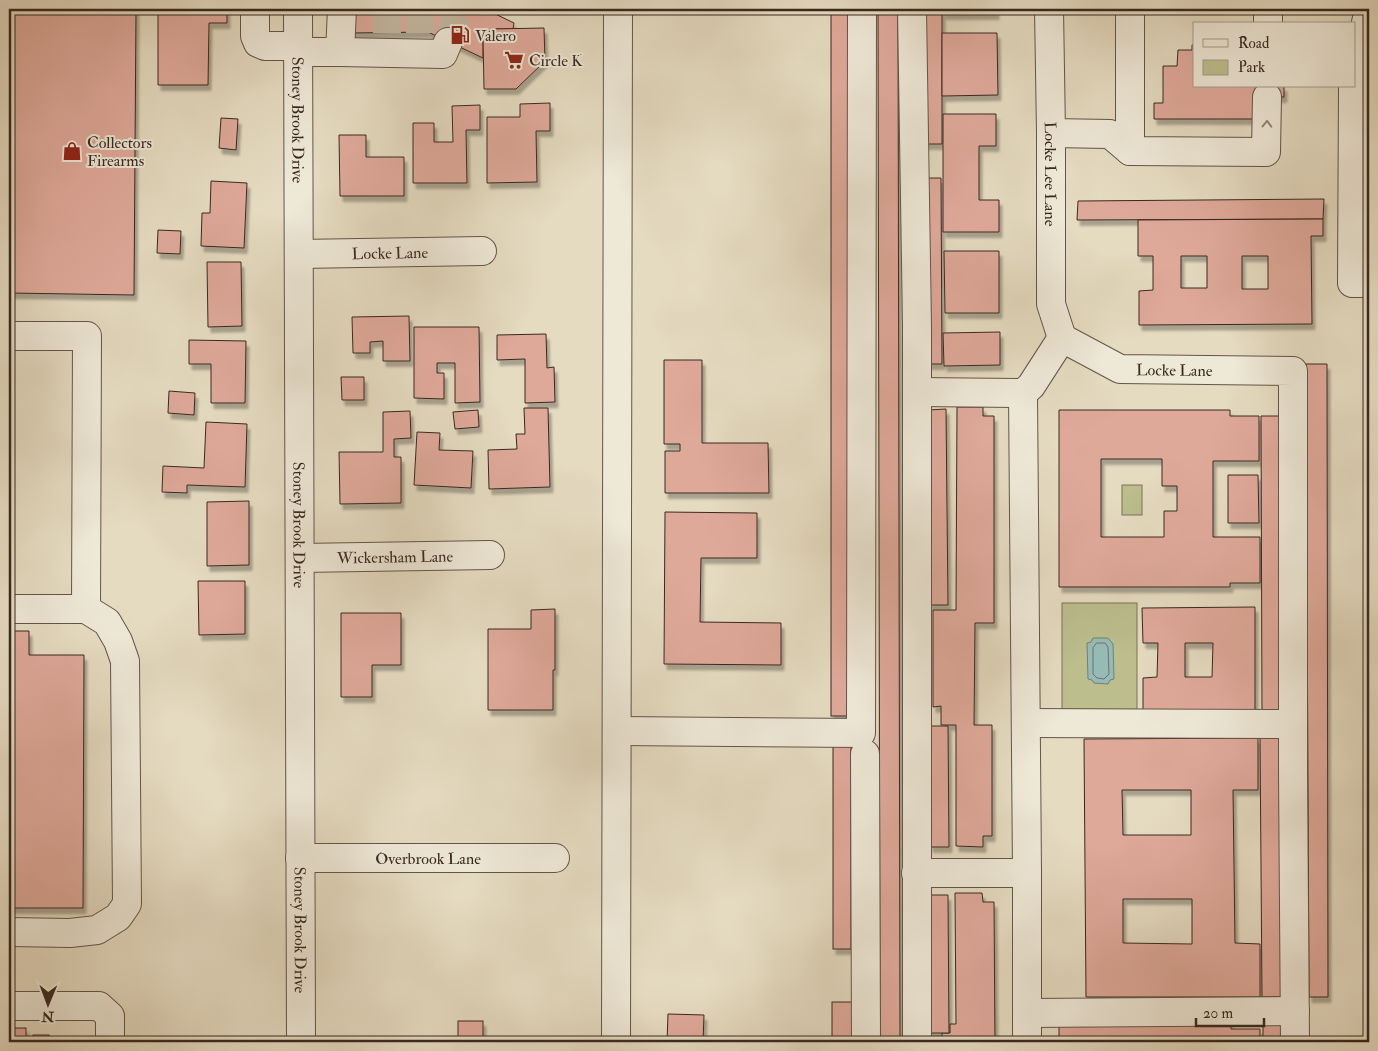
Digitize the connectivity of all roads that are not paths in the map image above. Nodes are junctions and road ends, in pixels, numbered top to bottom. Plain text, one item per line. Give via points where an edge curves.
1 (255, 9) edge
2 (298, 9) edge
3 (342, 9) edge
4 (618, 9) edge
5 (862, 9) edge
6 (912, 9) edge
7 (1049, 9) edge
8 (1130, 9) edge
9 (1268, 9) edge
10 (1368, 9) edge
11 (1268, 22) edge
12 (448, 42) dead end
13 (298, 49) junction
14 (340, 52) junction
15 (1356, 65) edge
16 (1356, 81) edge
17 (1369, 82) edge
18 (1352, 88) edge
19 (1267, 97) dead end
20 (1051, 133) junction
21 (1130, 151) junction
22 (482, 251) dead end
23 (299, 254) junction
24 (1369, 283) edge
25 (9, 336) edge
26 (1062, 338) junction
27 (918, 392) junction
28 (1023, 393) junction
29 (490, 555) dead end
30 (300, 558) junction
31 (9, 609) edge
32 (86, 609) junction
33 (1026, 723) junction
34 (1293, 724) junction
35 (617, 731) junction
36 (865, 754) dead end
37 (300, 858) junction
38 (555, 858) dead end
39 (916, 873) junction
40 (1027, 873) junction
41 (9, 932) edge
42 (9, 1006) edge
43 (1295, 1012) junction
44 (1027, 1013) junction
45 (110, 1042) edge
46 (301, 1042) edge
47 (616, 1042) edge
48 (866, 1042) edge
49 (917, 1042) edge
50 (1027, 1042) edge
51 (1295, 1042) edge

1 - 13 street via 258,43
2 - 13 street, Stoney Brook Drive
3 - 14 street
4 - 35 street
5 - 35 street via 861,732
6 - 27 street
7 - 20 street, Locke Lee Lane
8 - 21 street
9 - 11 street
10 - 15 street
12 - 14 street via 443,54 420,43 386,43
13 - 14 street
13 - 23 street, Stoney Brook Drive
16 - 17 street
18 - 24 street via 1352,283
21 -> 19 street via 1266,152
20 - 21 street via 1110,134
20 - 26 street, Locke Lee Lane via 1051,304
22 - 23 street, Locke Lane
23 - 30 street, Stoney Brook Drive
25 - 32 street via 87,336
26 - 28 street
26 - 34 street, Locke Lane via 1120,369 1293,371
27 - 28 street
27 - 39 street
28 - 33 street
29 - 30 street, Wickersham Lane
30 - 37 street, Stoney Brook Drive
31 - 32 street
32 - 41 street via 107,622 126,661 127,904 118,917 97,930
33 - 34 street
33 - 40 street
34 - 43 street
35 - 47 street
36 - 48 street
37 - 38 street, Overbrook Lane
37 - 46 street, Stoney Brook Drive
39 - 40 street
39 - 49 street
40 - 44 street
42 - 45 street via 99,1006 110,1016
43 - 44 street
43 - 51 street
44 - 50 street

